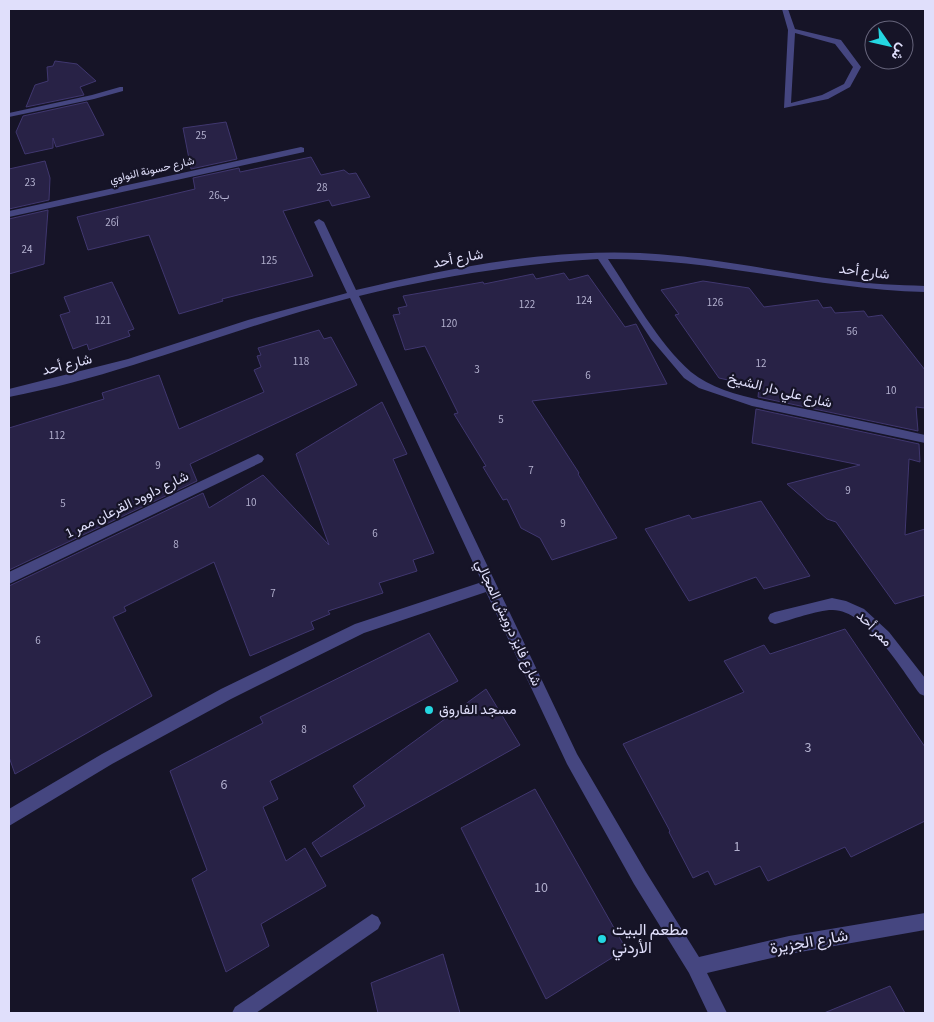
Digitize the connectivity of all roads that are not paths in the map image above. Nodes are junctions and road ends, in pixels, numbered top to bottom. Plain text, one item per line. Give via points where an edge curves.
1 (785, 9) edge
2 (792, 30) junction
3 (120, 89) dead end
4 (9, 115) edge
5 (301, 150) dead end
6 (9, 214) edge
7 (319, 222) dead end
8 (601, 256) junction
9 (925, 289) edge
10 (354, 296) junction
11 (9, 393) edge
12 (925, 439) edge
13 (258, 459) dead end
14 (9, 578) edge
15 (489, 585) junction
16 (775, 618) dead end
17 (925, 689) edge
18 (9, 818) edge
19 (925, 922) edge
20 (372, 923) dead end
21 (695, 967) junction
22 (240, 1013) edge
23 (718, 1013) edge

1 - 2 street
2 - 2 street via 788,106 825,97 847,85 857,66 838,42
3 - 4 street
5 - 6 street, شارع حسونة النواوي
7 - 10 street, شارع فايز درويش المجالي
8 - 9 street, شارع أحد via 699,260 884,289
8 - 10 street, شارع أحد via 480,269
8 - 12 street, شارع علي دار الشيخ via 655,337 688,375 703,384 752,402
10 - 11 street, شارع أحد via 250,322 131,362
10 - 15 street, شارع فايز درويش المجالي
13 - 14 street, شارع داوود القرعان ممر 1
15 - 18 street via 360,628 226,694 107,759
15 - 21 street, شارع فايز درويش المجالي via 572,760
16 - 17 street, ممر أحد via 832,604 854,609 869,620
19 - 21 street, شارع الجزيرة via 789,945
20 - 22 street
21 - 23 street, شارع فايز درويش المجالي

